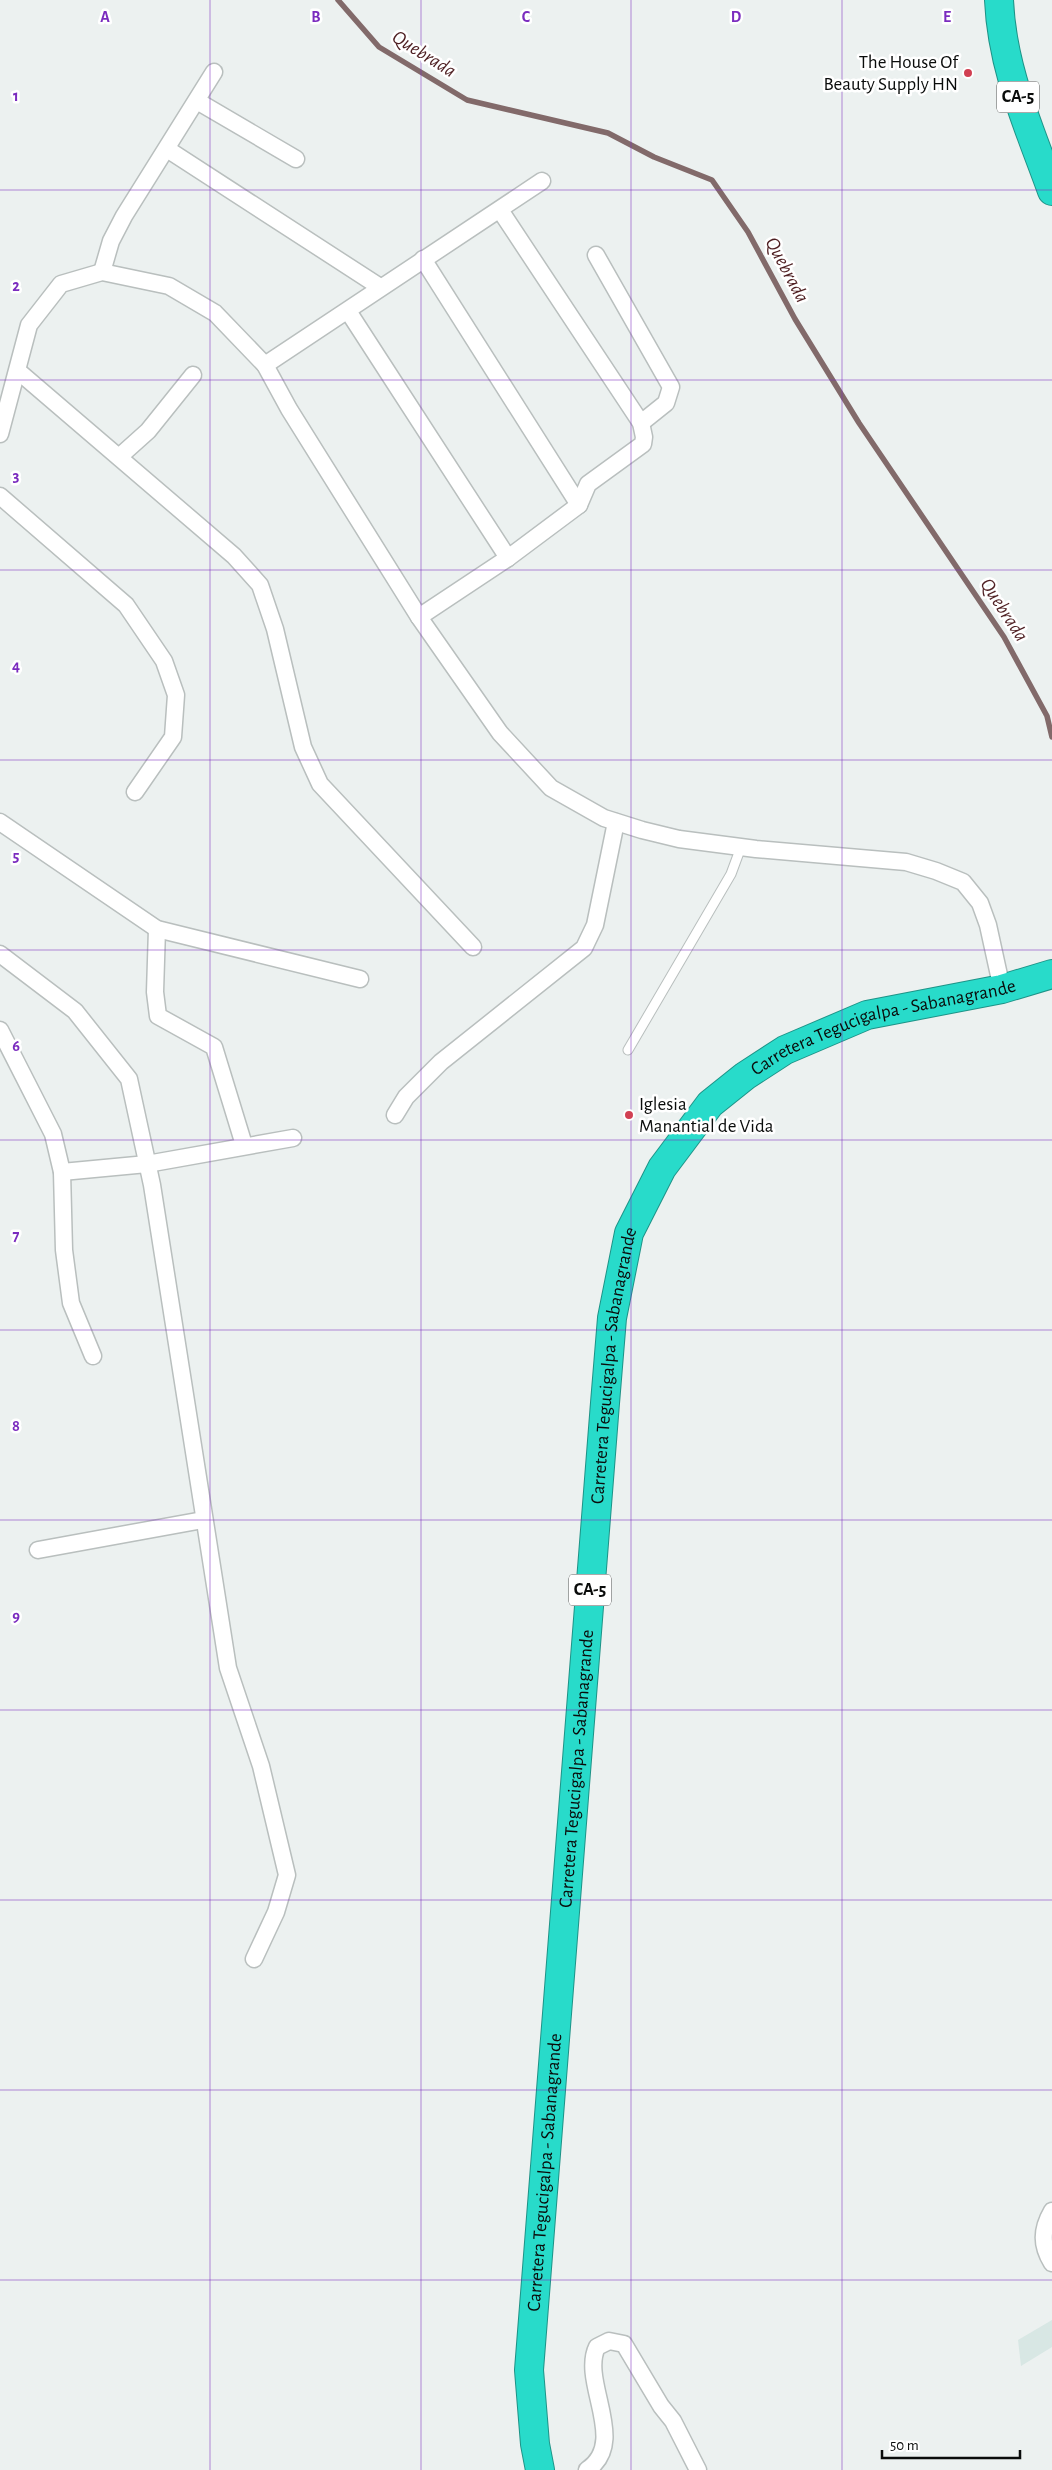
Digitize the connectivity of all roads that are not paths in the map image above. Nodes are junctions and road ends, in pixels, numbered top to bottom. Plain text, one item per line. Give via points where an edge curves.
1 (999, 0) edge
2 (214, 72) dead end
3 (197, 101) junction
4 (168, 149) junction
5 (296, 159) dead end
6 (542, 181) dead end
7 (1052, 191) edge
8 (500, 210) junction
9 (596, 255) dead end
10 (423, 259) junction
11 (102, 272) junction
12 (380, 287) junction
13 (348, 311) junction
14 (265, 365) junction
15 (18, 372) junction
16 (193, 375) dead end
17 (641, 423) junction
18 (0, 434) edge
19 (119, 457) junction
20 (0, 496) edge
21 (579, 505) junction
22 (508, 558) junction
23 (419, 617) junction
24 (135, 792) dead end
25 (0, 822) edge
26 (616, 822) junction
27 (741, 847) junction
28 (157, 929) junction
29 (473, 947) dead end
30 (0, 954) edge
31 (1052, 974) edge
32 (360, 979) dead end
33 (1002, 989) junction
34 (0, 1030) edge
35 (628, 1050) dead end
36 (395, 1115) dead end
37 (293, 1138) dead end
38 (244, 1145) junction
39 (147, 1164) junction
40 (62, 1172) junction
41 (93, 1356) dead end
42 (203, 1520) junction
43 (38, 1550) dead end
44 (254, 1959) dead end
45 (1052, 2212) edge
46 (1052, 2263) edge
47 (540, 2470) edge
48 (587, 2470) edge
49 (698, 2470) edge

1 - 7 highway, CA-5 via 1000,28 1008,68
2 - 3 street
3 - 4 street
3 - 5 street
4 - 11 street via 124,216 111,241
4 - 12 street
6 - 8 street
8 - 10 street
8 - 17 street
9 - 17 street via 671,387 666,403
10 - 12 street
10 - 21 street
11 - 14 street via 169,286 215,313
11 - 15 street via 61,284 29,324
12 - 13 street
13 - 14 street
13 - 22 street
14 - 23 street
15 - 18 street
15 - 19 street
16 - 19 street via 148,431
17 - 21 street via 643,444 588,484
19 - 29 street via 234,556 260,585 275,629 304,747 320,784
20 - 24 street via 126,605 164,661 176,695 173,737
21 - 22 street
22 - 23 street
23 - 26 street via 500,733 551,788
25 - 28 street
26 - 27 street via 679,839
26 - 36 street via 595,925 584,948 441,1062 406,1097
27 - 33 street via 906,862 962,882 980,903
27 - 35 lane via 731,874
28 - 32 street
28 - 38 street via 155,992 158,1016 214,1046
30 - 39 street via 75,1011 129,1078
31 - 33 highway, Carretera Tegucigalpa - Sabanagrande / CA-5
33 - 47 highway, Carretera Tegucigalpa - Sabanagrande / CA-5 via 867,1015 785,1050 710,1104 668,1160 629,1233 612,1318 605,1393 530,2352 534,2444
34 - 40 street via 53,1134
37 - 38 street
38 - 39 street
39 - 40 street
39 - 42 street
40 - 41 street via 64,1250 71,1303
42 - 43 street
42 - 44 street via 228,1668 261,1766 286,1875 276,1912
45 - 46 street via 1045,2223 1042,2238
48 - 49 street via 599,2460 604,2447 593,2362 597,2347 609,2341 624,2344 632,2354 673,2421

